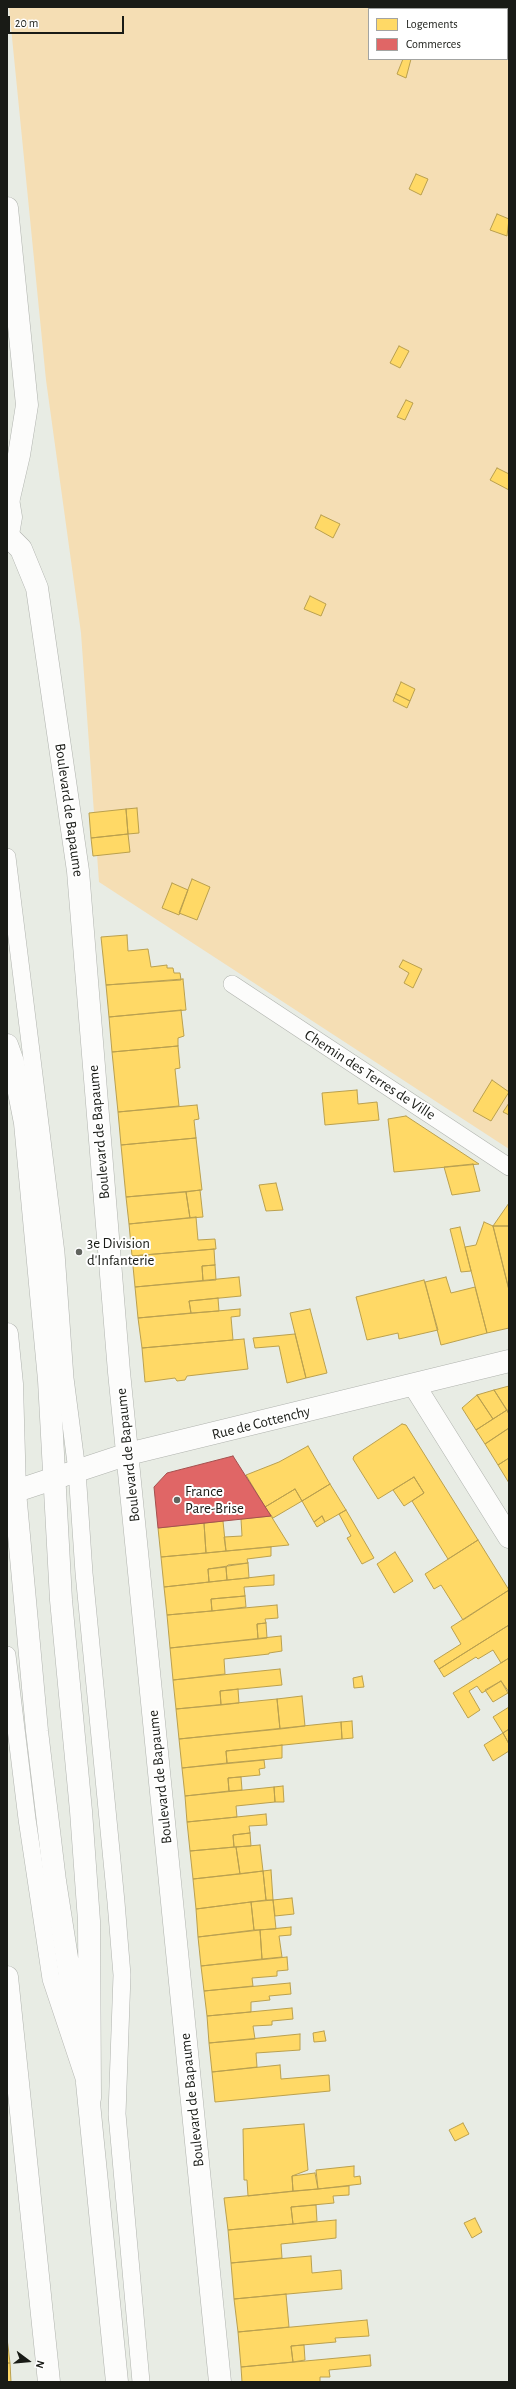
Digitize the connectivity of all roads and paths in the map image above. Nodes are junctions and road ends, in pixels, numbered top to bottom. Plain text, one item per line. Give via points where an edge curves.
1 (7, 208) edge
2 (8, 495) edge
3 (8, 538) edge
4 (7, 857) edge
5 (232, 984) dead end
6 (7, 1045) edge
7 (509, 1167) edge
8 (7, 1334) edge
9 (509, 1361) edge
10 (414, 1385) junction
11 (128, 1454) junction
12 (77, 1471) junction
13 (54, 1479) junction
14 (11, 1493) edge
15 (509, 1537) edge
16 (7, 1655) edge
17 (7, 1977) edge
18 (90, 2098) junction
19 (49, 2382) edge
20 (117, 2382) edge
21 (141, 2382) edge
22 (220, 2382) edge

1 - 2 street via 27,405 19,455
2 - 3 street
3 - 11 street, Boulevard de Bapaume via 21,549 37,588 78,870 118,1364
4 - 12 lane via 56,1253 64,1378
5 - 7 lane, Chemin des Terres de Ville
6 - 13 street via 13,1062 25,1124 48,1380
8 - 14 street via 12,1384
9 - 10 street, Rue de Cottenchy
10 - 11 street, Rue de Cottenchy
10 - 15 street
11 - 12 street, Rue de Cottenchy
11 - 22 street, Boulevard de Bapaume
12 - 13 street, Rue de Cottenchy
12 - 21 lane via 84,1573 121,1968 117,2114
13 - 14 street, Rue de Cottenchy
13 - 18 street via 61,1600 89,1921
14 - 18 street via 47,1818 70,1981
16 - 18 lane via 27,1819 51,1979
17 - 19 street
18 - 20 street

